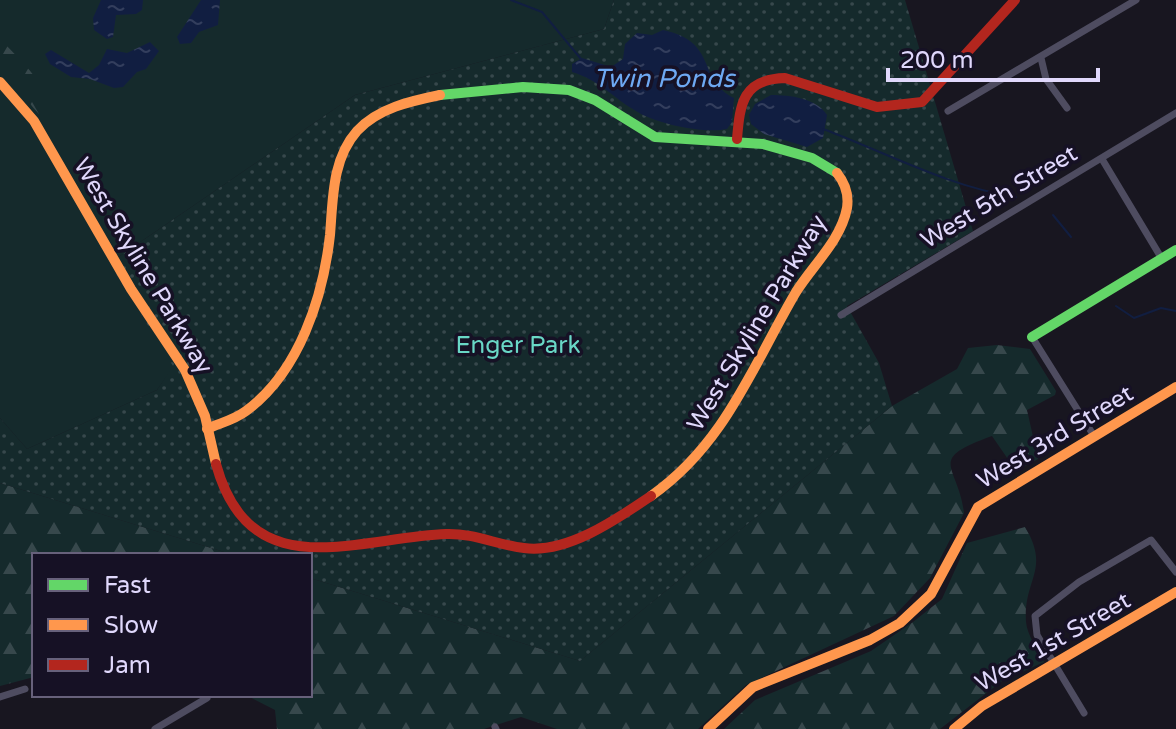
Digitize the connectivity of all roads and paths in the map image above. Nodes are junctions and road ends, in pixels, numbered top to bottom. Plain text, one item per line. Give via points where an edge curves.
1 (1015, 0) edge
2 (1136, 0) edge
3 (1041, 58) junction
4 (0, 82) edge
5 (1067, 108) dead end
6 (948, 111) dead end
7 (1176, 113) edge
8 (737, 139) junction
9 (1102, 159) junction
10 (1176, 250) edge
11 (1162, 259) junction
12 (841, 315) dead end
13 (1032, 337) joint
14 (1176, 387) edge
15 (207, 429) junction
16 (1094, 436) junction
17 (1176, 572) edge
18 (1176, 592) edge
19 (1056, 665) junction
20 (25, 689) dead end
21 (0, 697) edge
22 (207, 698) dead end
23 (1084, 713) dead end
24 (169, 720) junction
25 (155, 729) edge
26 (175, 729) edge
27 (708, 729) edge
28 (954, 729) edge

1 - 8 street via 922,102 877,107 769,77 752,85 741,106
2 - 3 street
3 - 5 street via 1046,79
3 - 6 street
4 - 15 street, West Skyline Parkway via 34,121 180,365 199,399
7 - 9 street, West 5th Street
8 - 15 street via 684,142 654,137 633,129 590,97 557,86 407,101 384,111 361,125 342,152 333,178 327,259 301,340 280,374 244,412
8 - 15 street, West Skyline Parkway via 831,167 845,185 848,206 715,436 687,469 646,502 575,537 534,550 453,534 296,547 251,528 230,504
9 - 11 street
9 - 12 street, West 5th Street
10 - 11 street
11 - 13 street
13 - 16 street
14 - 16 street, West 3rd Street
16 - 27 street, West 3rd Street via 978,507 931,594 900,623 753,687
17 - 19 street via 1151,540 1041,609 1035,616 1036,631
18 - 19 street, West 1st Street
19 - 23 street
19 - 28 street, West 1st Street via 982,706
20 - 21 street
22 - 24 street
24 - 25 street
24 - 26 street

